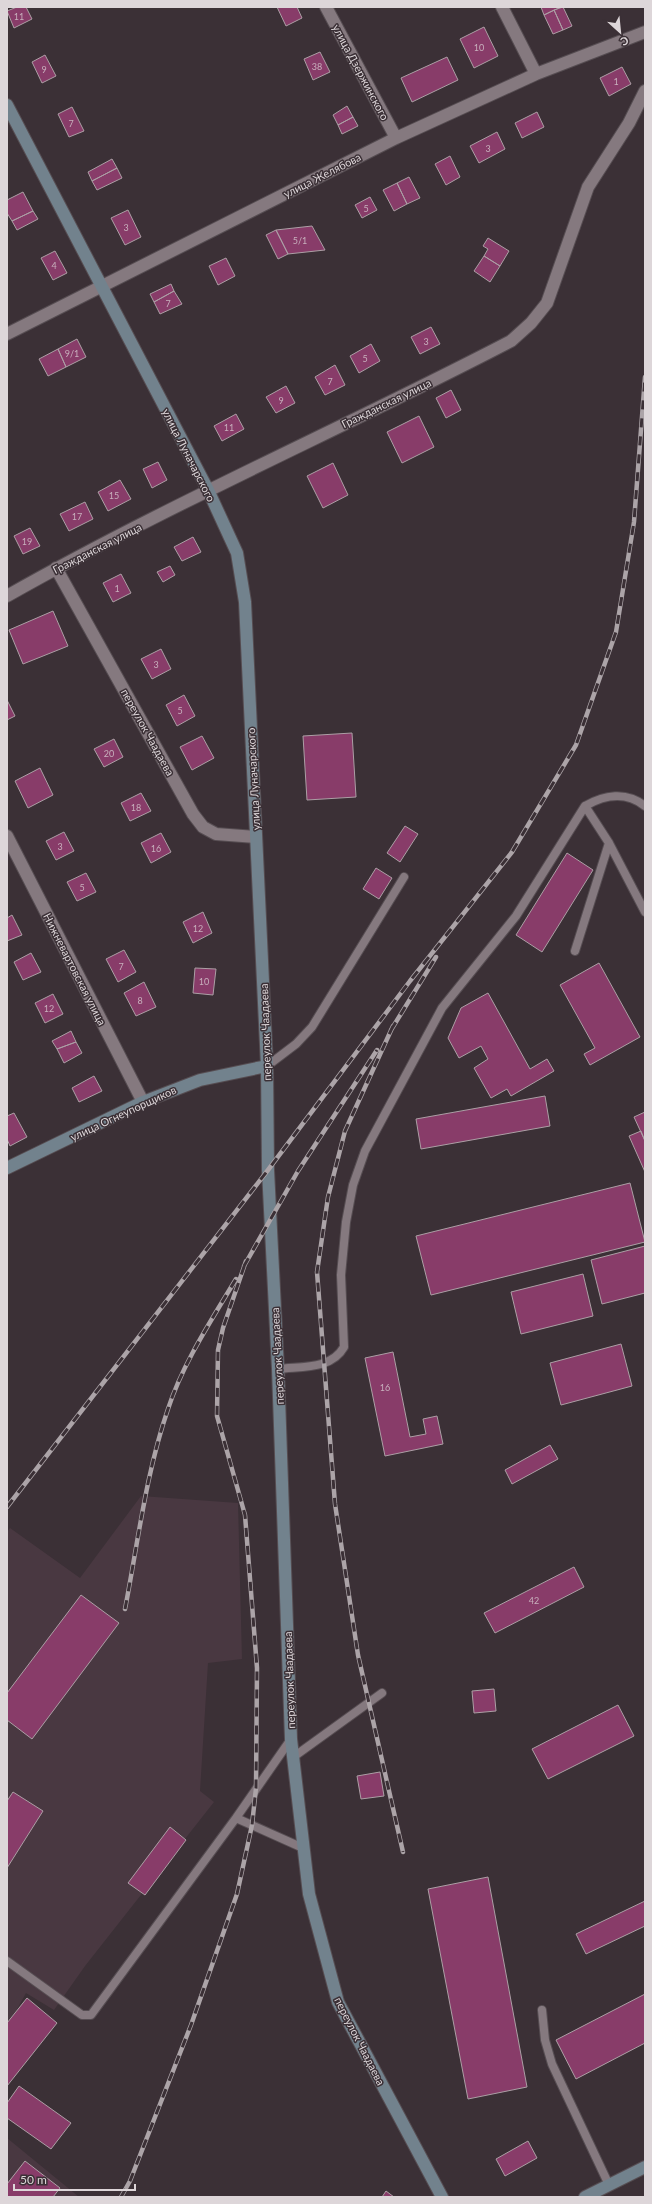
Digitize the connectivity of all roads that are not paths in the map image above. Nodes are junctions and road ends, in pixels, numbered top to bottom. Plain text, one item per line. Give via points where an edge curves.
1 (326, 7) edge
2 (502, 7) edge
3 (645, 32) edge
4 (536, 74) junction
5 (645, 91) edge
6 (7, 105) edge
7 (396, 138) junction
8 (102, 286) junction
9 (7, 334) edge
10 (208, 490) junction
11 (56, 568) junction
12 (7, 596) edge
13 (585, 806) junction
14 (645, 806) edge
15 (7, 836) edge
16 (256, 837) junction
17 (609, 843) junction
18 (404, 877) dead end
19 (645, 912) edge
20 (575, 951) dead end
21 (267, 1066) junction
22 (143, 1102) junction
23 (7, 1168) edge
24 (278, 1369) junction
25 (382, 1693) dead end
26 (291, 1739) junction
27 (292, 1758) junction
28 (236, 1818) junction
29 (303, 1848) junction
30 (7, 1961) edge
31 (542, 2010) dead end
32 (645, 2167) edge
33 (609, 2185) junction
34 (442, 2197) edge
35 (585, 2197) edge

1 - 7 street, улица Дзержинского
2 - 4 street
3 - 4 street, улица Желябова
4 - 7 street, улица Желябова
5 - 10 street, Гражданская улица via 629,123 588,187 547,303 531,323 511,340 459,367
6 - 8 street, улица Луначарского
7 - 8 street, улица Желябова
8 - 9 street, улица Желябова
8 - 10 street, улица Луначарского
10 - 11 street, Гражданская улица
10 - 16 street, улица Луначарского via 237,553 245,602
11 - 12 street, Гражданская улица
11 - 16 street, переулок Чаадаева via 200,823 216,834
13 - 14 lane via 600,798 615,796 630,798
13 - 17 lane
13 - 24 lane via 516,916 442,1008 365,1151 353,1185 346,1222 342,1275 344,1347 333,1361 324,1364
15 - 22 street, Нижневартовская улица
16 - 21 street, переулок Чаадаева
17 - 19 lane
17 - 20 lane
18 - 21 lane via 312,1027 296,1044
21 - 22 street, улица Огнеупорщиков via 200,1080
21 - 24 street, переулок Чаадаева via 268,1170
22 - 23 street, улица Огнеупорщиков
24 - 26 street, переулок Чаадаева
25 - 27 lane
26 - 27 street, переулок Чаадаева
26 - 28 lane
27 - 29 street, переулок Чаадаева
28 - 29 lane
28 - 30 lane via 91,2015 82,2015
29 - 34 street, переулок Чаадаева via 309,1894 338,2002
31 - 33 lane via 545,2040 552,2064
32 - 33 street
33 - 35 street

